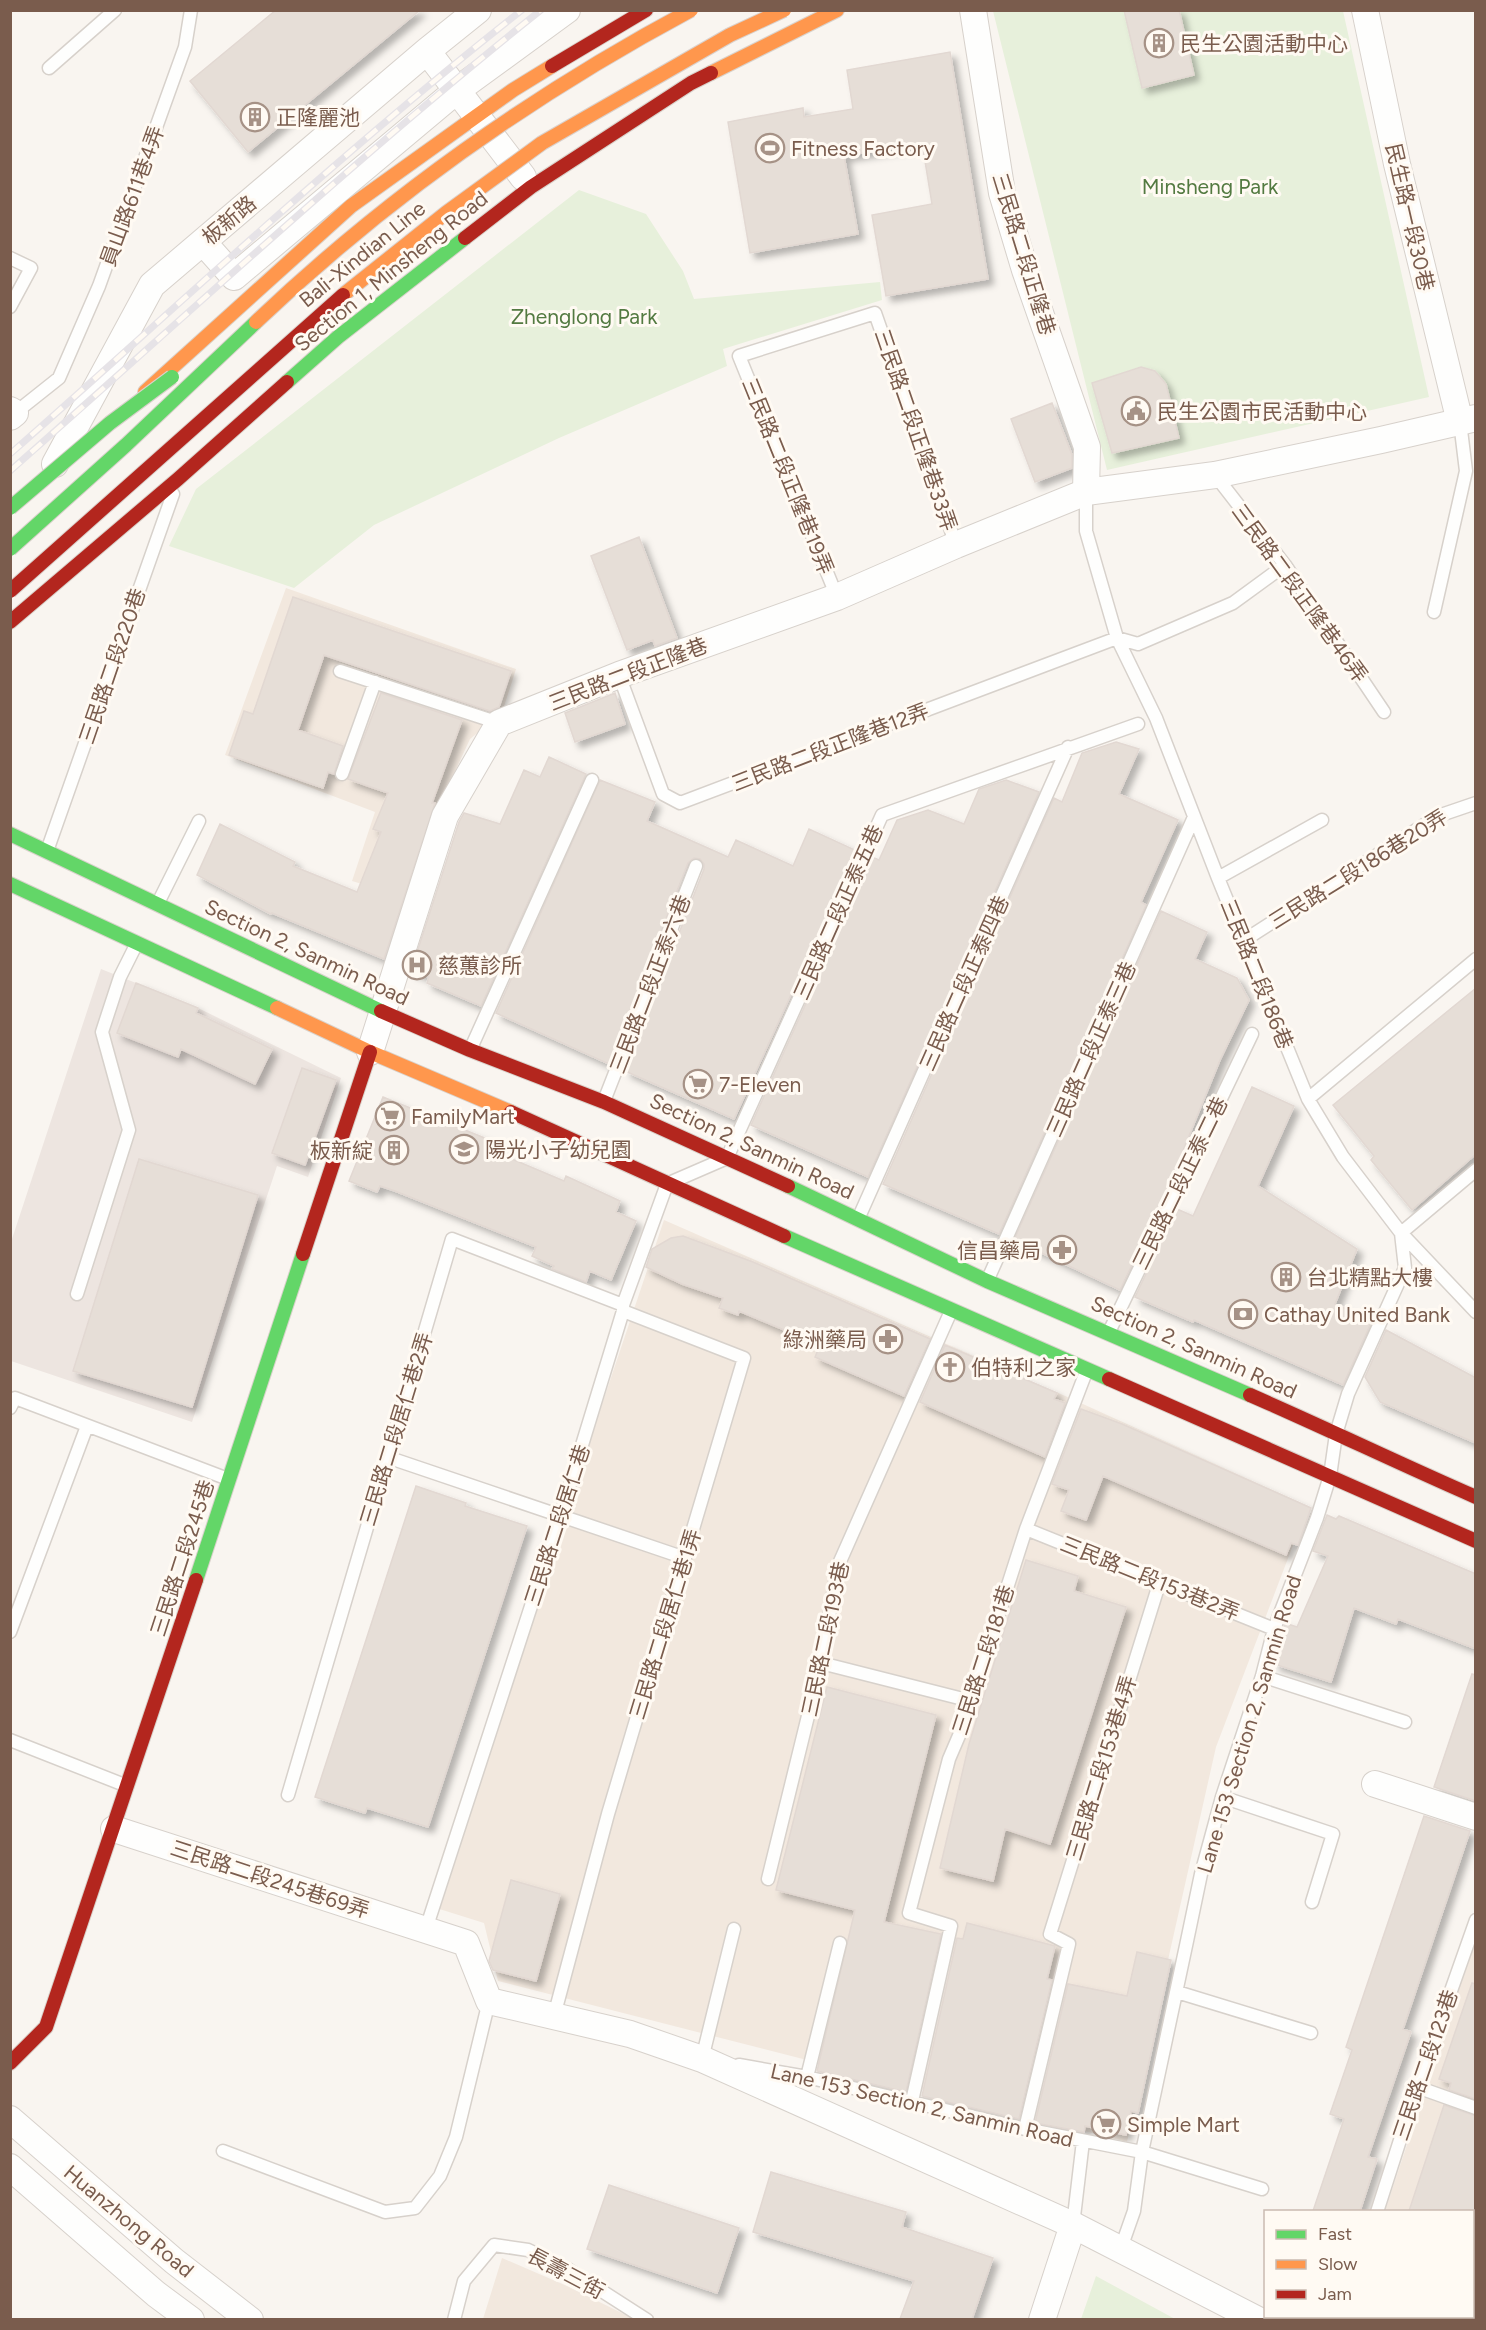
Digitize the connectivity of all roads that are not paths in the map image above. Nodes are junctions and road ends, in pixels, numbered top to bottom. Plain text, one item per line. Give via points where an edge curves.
1 (115, 10) edge
2 (191, 10) edge
3 (478, 10) edge
4 (567, 10) edge
5 (646, 10) edge
6 (691, 10) edge
7 (784, 10) edge
8 (837, 10) edge
9 (973, 10) edge
10 (1365, 10) edge
11 (427, 51) junction
12 (50, 68) dead end
13 (456, 91) junction
14 (475, 116) junction
15 (531, 187) junction
16 (202, 242) junction
17 (10, 258) edge
18 (292, 288) junction
19 (10, 307) edge
20 (739, 356) joint
21 (12, 413) edge
22 (1468, 420) edge
23 (1215, 475) junction
24 (178, 479) junction
25 (45, 483) junction
26 (1086, 492) junction
27 (12, 506) edge
28 (956, 545) junction
29 (10, 549) edge
30 (1285, 565) junction
31 (10, 591) edge
32 (837, 597) junction
33 (1434, 612) dead end
34 (10, 622) edge
35 (1116, 638) junction
36 (340, 671) dead end
37 (619, 675) junction
38 (375, 682) junction
39 (1384, 712) dead end
40 (499, 723) junction
41 (1137, 724) dead end
42 (1068, 747) junction
43 (342, 774) dead end
44 (592, 780) dead end
45 (1476, 802) edge
46 (1194, 817) junction
47 (1322, 820) dead end
48 (199, 821) dead end
49 (10, 834) edge
50 (46, 853) junction
51 (696, 866) dead end
52 (1218, 878) junction
53 (10, 884) edge
54 (156, 905) junction
55 (1243, 941) junction
56 (137, 944) junction
57 (1476, 959) edge
58 (383, 1011) junction
59 (1252, 1034) dead end
60 (470, 1050) junction
61 (370, 1052) junction
62 (1308, 1099) junction
63 (604, 1102) junction
64 (727, 1158) junction
65 (1476, 1170) edge
66 (667, 1184) junction
67 (858, 1218) junction
68 (1401, 1233) junction
69 (987, 1281) junction
70 (76, 1294) dead end
71 (623, 1308) junction
72 (951, 1310) junction
73 (1476, 1312) edge
74 (1108, 1333) junction
75 (1087, 1370) junction
76 (13, 1403) edge
77 (87, 1426) junction
78 (1336, 1434) junction
79 (387, 1457) junction
80 (1330, 1476) junction
81 (230, 1479) junction
82 (1476, 1497) edge
83 (560, 1516) junction
84 (1026, 1529) junction
85 (1476, 1541) edge
86 (685, 1558) junction
87 (1160, 1581) junction
88 (1274, 1629) junction
89 (10, 1632) edge
90 (821, 1663) junction
91 (1262, 1676) junction
92 (971, 1701) junction
93 (1405, 1722) dead end
94 (10, 1740) edge
95 (1375, 1784) dead end
96 (129, 1786) junction
97 (288, 1795) dead end
98 (1222, 1797) junction
99 (1476, 1816) edge
100 (114, 1829) junction
101 (768, 1878) dead end
102 (1312, 1902) dead end
103 (1476, 1920) edge
104 (426, 1929) junction
105 (734, 1929) dead end
106 (840, 1943) dead end
107 (1177, 1992) junction
108 (489, 2001) junction
109 (554, 2016) junction
110 (1311, 2033) dead end
111 (702, 2059) junction
112 (10, 2063) edge
113 (807, 2077) junction
114 (1417, 2087) junction
115 (912, 2101) junction
116 (1476, 2108) edge
117 (10, 2119) edge
118 (1025, 2129) junction
119 (1083, 2141) junction
120 (223, 2151) dead end
121 (1142, 2152) junction
122 (10, 2167) edge
123 (1262, 2189) dead end
124 (1377, 2210) edge
125 (1073, 2225) junction
126 (1121, 2248) junction
127 (193, 2276) junction
128 (184, 2314) edge
129 (250, 2319) edge
130 (454, 2319) edge
131 (647, 2319) edge
132 (1041, 2319) edge
133 (1258, 2319) edge

1 - 12 lane
2 - 21 lane, 員山路611巷4弄 via 185,46 103,275 59,378
3 - 11 street, 板新路
4 - 13 street
5 - 14 main road
6 - 18 main road, Bali-Xindian Line, bridge via 524,107 416,187
7 - 31 main road, Bali-Xindian Line, bridge via 730,35 542,143 446,213 327,307
8 - 15 main road, Section 1, Minsheng Road via 691,83
9 - 26 street, 三民路二段正隆巷 via 1002,193 1087,447
10 - 22 street, 民生路一段30巷 via 1397,164
11 - 13 street
11 - 16 street, 板新路
13 - 14 street
13 - 16 street via 234,277
14 - 15 street
14 - 25 main road via 351,206
15 - 24 main road, Section 1, Minsheng Road via 338,337
16 - 25 street, 板新路 via 152,285
17 - 19 lane via 31,268
18 - 27 main road, bridge via 110,423
18 - 29 main road, Bali-Xindian Line, bridge via 89,480
20 - 28 lane, 三民路二段正隆巷33弄 via 874,313
20 - 32 lane, 三民路二段正隆巷19弄
22 - 23 street, 三民路二段正隆巷
22 - 33 lane via 1466,471
23 - 26 street, 三民路二段正隆巷
23 - 30 lane, 三民路二段正隆巷46弄
24 - 34 main road, Section 1, Minsheng Road
24 - 50 lane, 三民路二段220巷
25 - 27 main road
26 - 28 street, 三民路二段正隆巷
26 - 35 lane, 三民路二段186巷 via 1086,531
28 - 32 street, 三民路二段正隆巷
30 - 35 lane via 1233,603 1138,644
30 - 39 lane, 三民路二段正隆巷46弄
32 - 37 street, 三民路二段正隆巷
35 - 37 lane, 三民路二段正隆巷12弄 via 680,804 663,794
35 - 46 lane, 三民路二段186巷 via 1156,718
36 - 38 lane
37 - 40 street, 三民路二段正隆巷
38 - 40 lane
38 - 43 lane
40 - 58 street via 445,816
41 - 42 lane, 三民路二段正泰五巷
42 - 64 lane, 三民路二段正泰五巷 via 882,815
42 - 67 lane, 三民路二段正泰四巷
44 - 60 lane
45 - 55 lane, 三民路二段186巷20弄 via 1438,816
46 - 52 lane, 三民路二段186巷
46 - 69 lane, 三民路二段正泰三巷
47 - 52 lane
48 - 54 lane
49 - 50 main road, Section 2, Sanmin Road
50 - 54 main road, Section 2, Sanmin Road
51 - 63 lane, 三民路二段正泰六巷
52 - 55 lane, 三民路二段186巷
53 - 56 main road
54 - 58 main road, Section 2, Sanmin Road
55 - 62 lane, 三民路二段186巷
56 - 61 main road
56 - 70 lane via 120,977 102,1032 129,1130
57 - 62 lane
58 - 60 main road, Section 2, Sanmin Road
58 - 61 street
59 - 74 lane, 三民路二段正泰二巷
60 - 63 main road, Section 2, Sanmin Road
61 - 66 main road
61 - 81 main road, 三民路二段245巷
62 - 68 lane, 三民路二段186巷 via 1343,1157
63 - 64 main road, Section 2, Sanmin Road
64 - 66 lane
64 - 67 main road, Section 2, Sanmin Road
65 - 68 lane
66 - 71 lane, 三民路二段居仁巷
66 - 72 main road
67 - 69 main road, Section 2, Sanmin Road
68 - 73 lane, 三民路二段186巷
68 - 78 lane via 1405,1268 1348,1394
69 - 74 main road, Section 2, Sanmin Road
71 - 79 lane, 三民路二段居仁巷2弄 via 452,1239
71 - 83 lane, 三民路二段居仁巷
71 - 86 lane, 三民路二段居仁巷1弄 via 744,1358
72 - 75 main road
72 - 90 lane, 三民路二段193巷 via 838,1566
74 - 78 main road, Section 2, Sanmin Road
75 - 80 main road
75 - 84 lane, 三民路二段181巷
76 - 77 lane
77 - 81 lane
77 - 89 lane
78 - 80 lane, Lane 153 Section 2, Sanmin Road
78 - 82 main road, Section 2, Sanmin Road
79 - 83 lane
79 - 97 lane, 三民路二段居仁巷2弄
80 - 85 main road
80 - 88 lane, Lane 153 Section 2, Sanmin Road
81 - 96 main road, 三民路二段245巷
83 - 86 lane
83 - 104 lane, 三民路二段居仁巷
84 - 87 lane, 三民路二段153巷2弄
84 - 92 lane, 三民路二段181巷
86 - 109 lane, 三民路二段居仁巷1弄 via 608,1814
87 - 88 lane, 三民路二段153巷2弄
87 - 118 lane, 三民路二段153巷4弄 via 1050,1934 1069,1944
88 - 91 lane, Lane 153 Section 2, Sanmin Road
90 - 92 lane
90 - 101 lane, 三民路二段193巷
91 - 93 lane
91 - 98 lane, Lane 153 Section 2, Sanmin Road
92 - 115 lane, 三民路二段181巷 via 949,1759 909,1913 951,1926
94 - 96 lane
95 - 99 street
96 - 100 main road, 三民路二段245巷
98 - 102 lane via 1333,1834
98 - 107 lane, Lane 153 Section 2, Sanmin Road via 1201,1874
100 - 104 street, 三民路二段245巷69弄
100 - 112 main road, 三民路二段245巷 via 46,2027
103 - 114 lane, 三民路二段123巷
104 - 108 street, 三民路二段245巷69弄 via 466,1943
105 - 111 lane
106 - 113 lane
107 - 110 lane
107 - 121 lane, Lane 153 Section 2, Sanmin Road
108 - 109 street
108 - 120 lane via 456,2138 440,2176 415,2208 385,2212
109 - 111 street via 630,2034
111 - 113 lane, Lane 153 Section 2, Sanmin Road
111 - 125 street
113 - 115 lane, Lane 153 Section 2, Sanmin Road
114 - 116 lane
114 - 124 lane, 三民路二段123巷
115 - 118 lane, Lane 153 Section 2, Sanmin Road
117 - 127 street, Huanzhong Road
118 - 119 lane, Lane 153 Section 2, Sanmin Road
119 - 121 lane, Lane 153 Section 2, Sanmin Road
119 - 125 lane
121 - 123 lane
121 - 126 lane, Lane 153 Section 2, Sanmin Road via 1134,2211
122 - 128 street, Huanzhong Road
125 - 126 street
125 - 132 street
126 - 133 street
127 - 128 street
127 - 129 street, Huanzhong Road
130 - 131 lane, 長壽三街 via 464,2281 494,2245 528,2250 566,2268

